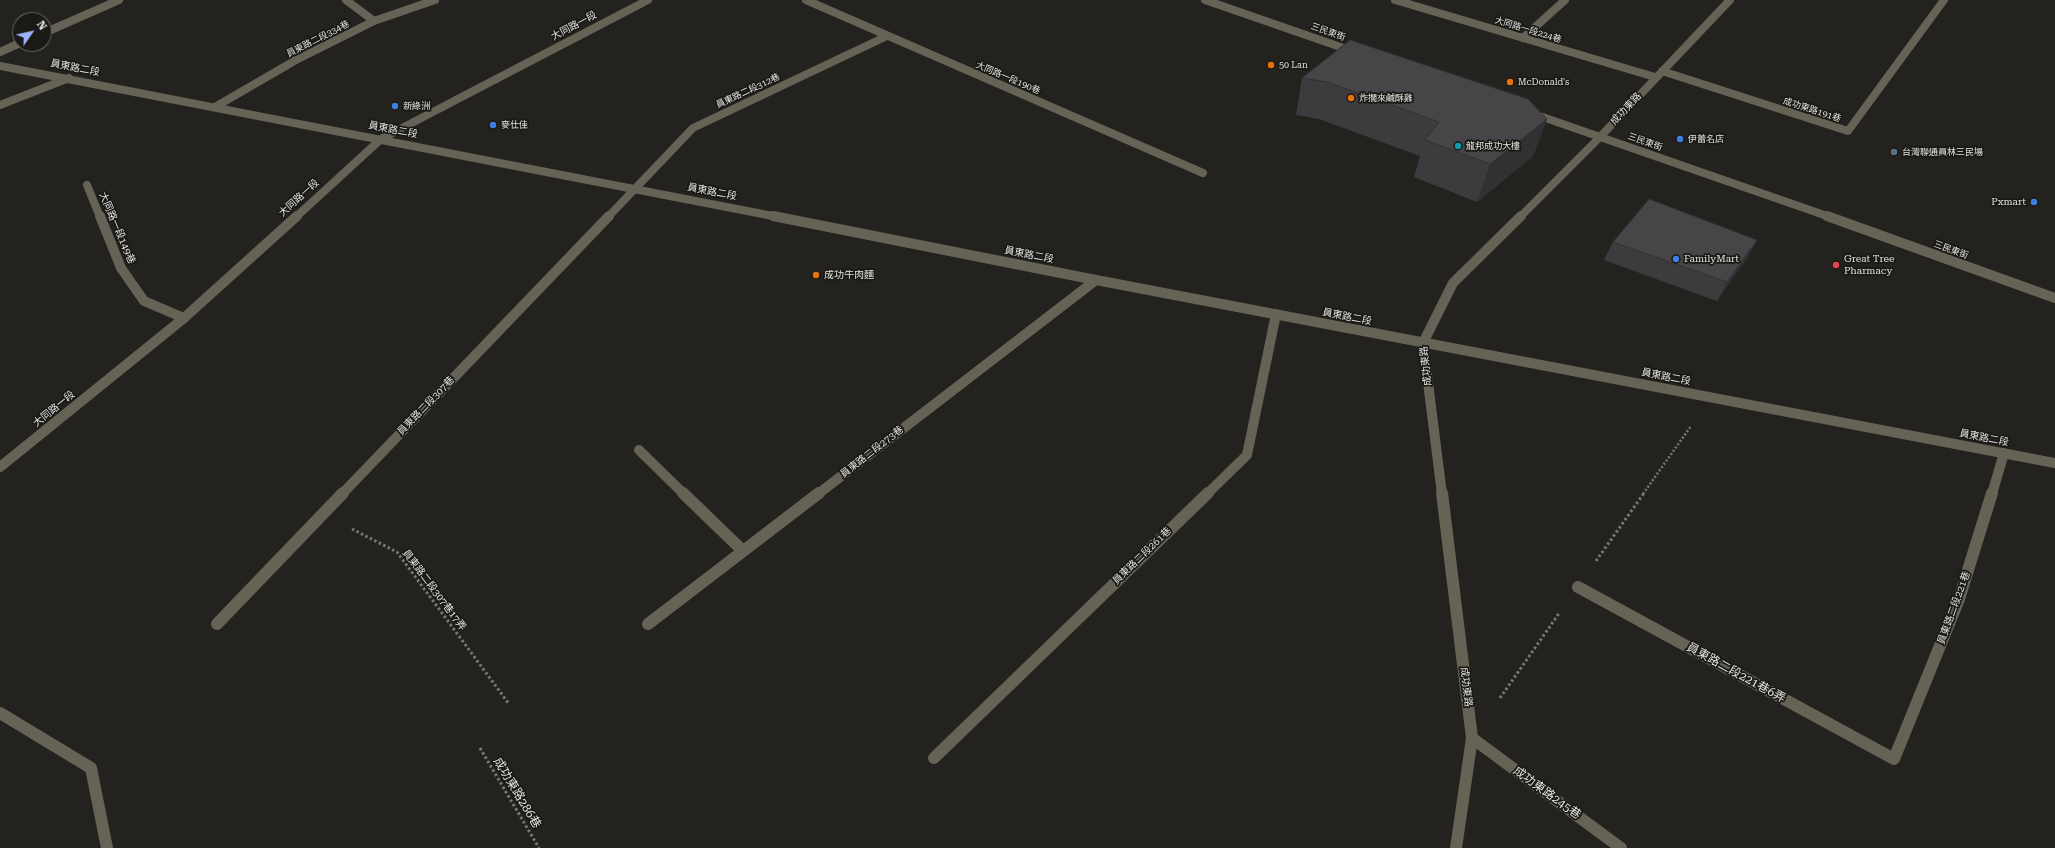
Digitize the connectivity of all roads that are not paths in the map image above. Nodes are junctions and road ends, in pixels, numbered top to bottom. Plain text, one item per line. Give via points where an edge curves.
1 (119, 0) edge
2 (346, 0) edge
3 (435, 0) edge
4 (648, 0) edge
5 (806, 0) edge
6 (1205, 0) edge
7 (1395, 0) edge
8 (1565, 0) edge
9 (1730, 0) edge
10 (1944, 0) edge
11 (374, 21) junction
12 (52, 29) edge
13 (887, 36) junction
14 (1523, 38) junction
15 (12, 47) edge
16 (0, 52) edge
17 (1362, 54) edge
18 (0, 66) edge
19 (1662, 71) junction
20 (1655, 77) junction
21 (69, 78) junction
22 (0, 105) edge
23 (215, 107) junction
24 (1526, 111) edge
25 (1600, 137) junction
26 (381, 139) junction
27 (1203, 173) dead end
28 (87, 185) dead end
29 (635, 188) junction
30 (1096, 280) junction
31 (2055, 298) edge
32 (1276, 314) junction
33 (184, 318) junction
34 (1423, 342) junction
35 (639, 450) dead end
36 (2004, 453) junction
37 (2055, 463) edge
38 (0, 467) edge
39 (743, 551) junction
40 (1578, 587) dead end
41 (217, 624) dead end
42 (648, 624) dead end
43 (0, 713) edge
44 (1472, 738) junction
45 (934, 758) dead end
46 (1894, 759) joint
47 (107, 848) edge
48 (1456, 848) edge
49 (1621, 848) edge

1 - 12 street
2 - 11 street
3 - 11 street, 員東路二段334巷
4 - 26 street, 大同路一段
5 - 13 street, 大同路一段190巷
6 - 17 street, 三民東街
7 - 14 street, 大同路一段224巷
8 - 14 street
9 - 19 street, 成功東路
10 - 19 street, 成功東路191巷 via 1848,131
11 - 23 street, 員東路二段334巷 via 296,60
13 - 27 street, 大同路一段190巷
13 - 29 street, 員東路二段312巷 via 693,128
14 - 20 street, 大同路一段224巷
15 - 16 street
18 - 21 street, 員東路二段
19 - 20 street, 成功東路
20 - 25 street, 成功東路
21 - 22 street
21 - 23 street, 員東路二段
23 - 26 street, 員東路二段
24 - 25 street, 三民東街
25 - 31 street, 三民東街
25 - 34 street, 成功東路 via 1452,284
26 - 29 street, 員東路二段
26 - 33 street, 大同路一段
28 - 33 street, 大同路一段149巷 via 121,268 144,301
29 - 30 street, 員東路二段
29 - 41 street, 員東路二段307巷
30 - 32 street, 員東路二段
30 - 39 street, 員東路二段273巷
32 - 34 street, 員東路二段
32 - 45 street, 員東路二段261巷 via 1247,455
33 - 38 street, 大同路一段
34 - 36 street, 員東路二段
34 - 44 street, 成功東路
35 - 39 street
36 - 37 street, 員東路二段
36 - 46 street, 員東路二段221巷 via 1959,599
39 - 42 street, 員東路二段273巷
40 - 46 street, 員東路二段221巷6弄
43 - 47 street via 91,768
44 - 48 street, 成功東路
44 - 49 street, 成功東路245巷

